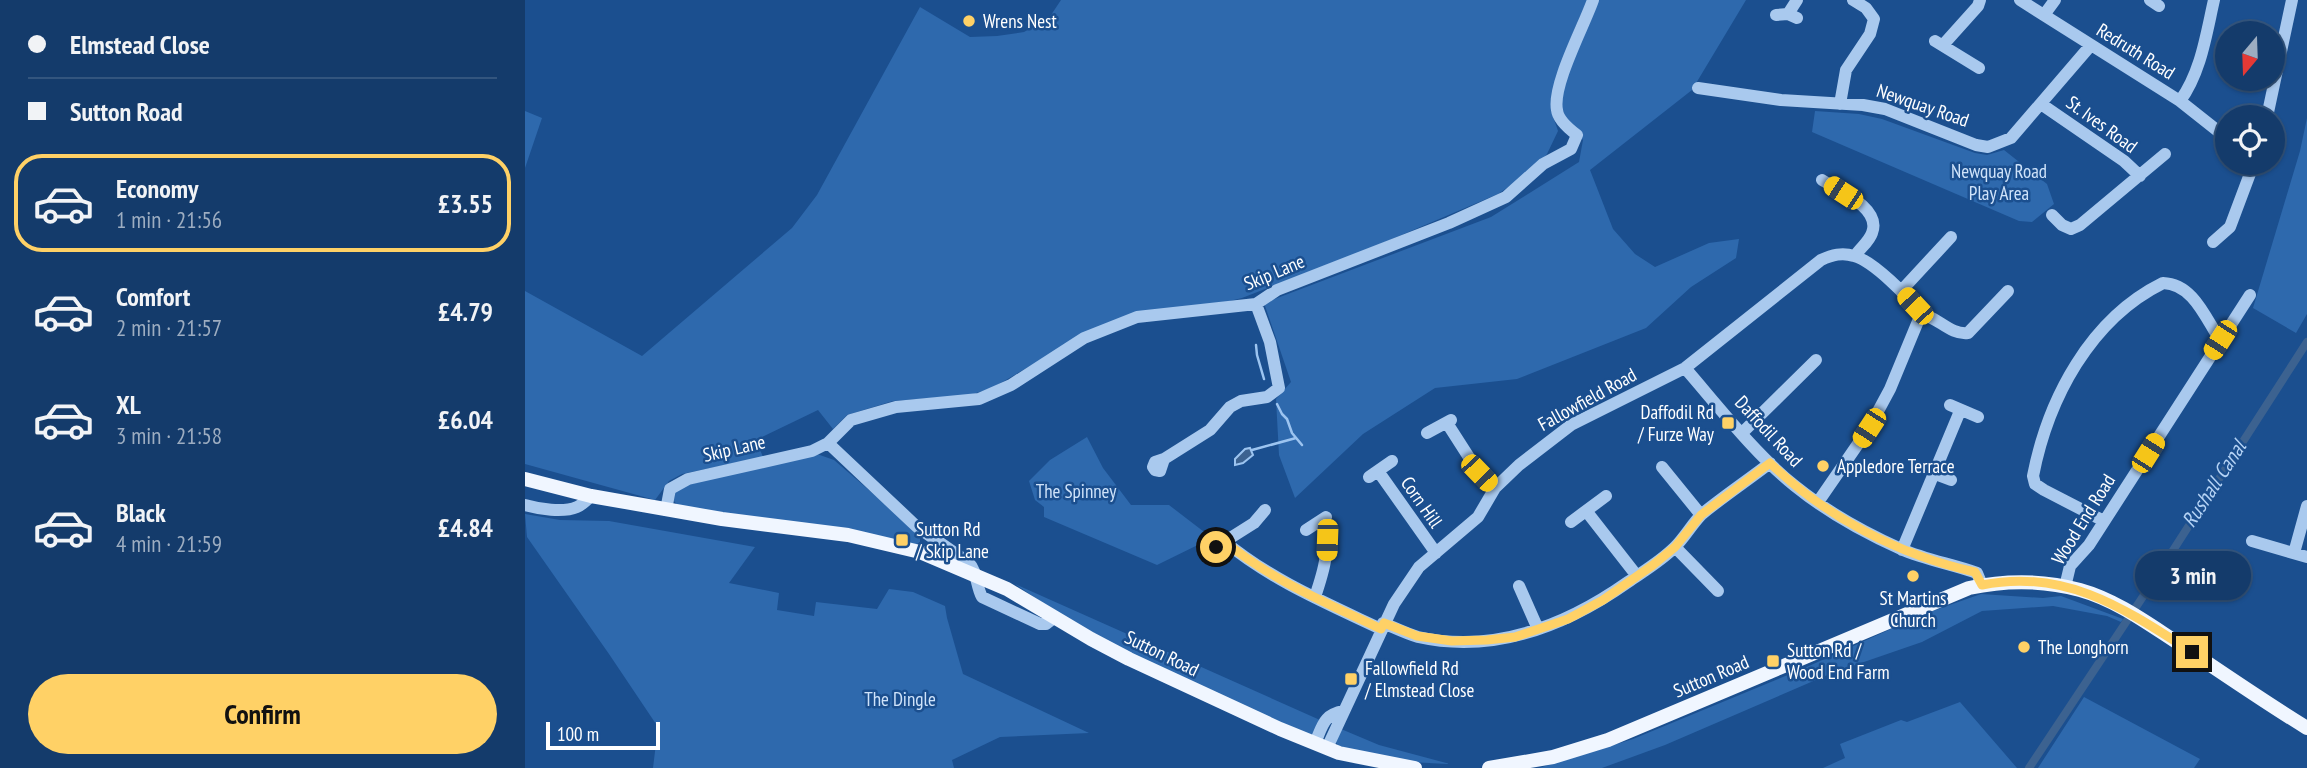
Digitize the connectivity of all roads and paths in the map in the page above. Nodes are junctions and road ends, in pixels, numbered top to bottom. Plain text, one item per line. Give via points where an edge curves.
1 (1593, 0) edge
2 (1797, 0) edge
3 (1853, 0) edge
4 (1980, 0) edge
5 (2019, 0) edge
6 (2055, 0) edge
7 (2214, 0) edge
8 (2292, 0) edge
9 (2044, 15) junction
10 (1787, 16) dead end
11 (2091, 45) junction
12 (1978, 69) dead end
13 (1698, 88) dead end
14 (2180, 101) junction
15 (1840, 104) junction
16 (2041, 104) junction
17 (2270, 105) edge
18 (2215, 128) edge
19 (2164, 153) dead end
20 (2247, 175) edge
21 (2140, 176) junction
22 (1820, 180) dead end
23 (2052, 214) dead end
24 (1943, 240) dead end
25 (2213, 242) dead end
26 (1855, 256) junction
27 (1901, 291) junction
28 (2001, 294) dead end
29 (2250, 295) dead end
30 (1256, 304) junction
31 (1921, 314) junction
32 (2220, 340) junction
33 (1816, 358) dead end
34 (1685, 368) junction
35 (1978, 417) dead end
36 (1427, 433) dead end
37 (1742, 433) junction
38 (828, 443) junction
39 (1164, 459) dead end
40 (1392, 461) dead end
41 (1770, 463) junction
42 (1935, 474) junction
43 (1650, 475) dead end
44 (525, 479) edge
45 (1951, 480) dead end
46 (1495, 488) junction
47 (591, 496) junction
48 (1606, 496) dead end
49 (1818, 502) junction
50 (525, 505) edge
51 (2307, 506) edge
52 (666, 510) junction
53 (1265, 510) dead end
54 (1587, 512) junction
55 (1701, 515) junction
56 (2104, 520) junction
57 (1571, 522) dead end
58 (1306, 530) dead end
59 (931, 537) junction
60 (2252, 541) dead end
61 (1675, 547) junction
62 (1902, 550) junction
63 (920, 552) junction
64 (1436, 553) junction
65 (2301, 555) edge
66 (974, 573) junction
67 (1637, 576) junction
68 (1518, 585) dead end
69 (1982, 585) junction
70 (2065, 587) junction
71 (1720, 592) dead end
72 (1315, 597) junction
73 (1382, 626) junction
74 (1538, 629) junction
75 (2307, 728) edge
76 (1321, 746) junction
77 (1384, 766) edge
78 (1415, 768) edge
79 (1489, 768) edge

1 - 30 street, Skip Lane via 1559,86 1556,110 1577,135 1571,149 1543,164 1506,197 1277,290
2 - 10 street
3 - 15 street via 1874,19 1870,34 1846,70
4 - 12 street via 1939,43
5 - 9 street, Redruth Road
6 - 9 street
7 - 14 street via 2199,65
8 - 17 street
9 - 11 street, Redruth Road
11 - 14 street, Redruth Road
11 - 16 street, Newquay Road
13 - 15 street, Newquay Road
14 - 18 street, Redruth Road
15 - 16 street, Newquay Road via 1885,109 1988,147 2011,138
16 - 21 street, St. Ives Road
19 - 21 street, St. Ives Road
20 - 25 street via 2235,195 2228,231
21 - 23 street, St. Ives Road via 2080,226 2071,229
22 - 26 street via 1864,206 1873,220 1872,233
24 - 27 street
26 - 27 street
26 - 34 street, Fallowfield Road via 1837,254 1821,260
27 - 31 street
28 - 31 street via 1968,333 1952,331
29 - 32 street, Wood End Road
30 - 38 street, Skip Lane via 1137,317 1084,338 1011,385 979,399 896,407 851,420
30 - 39 street via 1279,388 1266,397 1235,403 1210,430
31 - 49 street via 1869,428
32 - 56 street, Wood End Road
32 - 56 street via 2182,286 2163,283 2129,304 2082,353 2052,415 2033,476 2044,490
33 - 37 street
34 - 37 street, Daffodil Road
34 - 46 street, Fallowfield Road via 1571,425
35 - 42 street via 1955,408
36 - 46 street via 1450,421 1479,473
37 - 41 street, Daffodil Road
38 - 52 street, Skip Lane via 812,451 688,479 670,489
38 - 59 street
40 - 64 street, Corn Hill via 1373,474
41 - 49 street, Daffodil Road
41 - 55 street
42 - 45 street
42 - 62 street
43 - 55 street via 1664,465
44 - 47 main road, Sutton Road
46 - 64 street, Fallowfield Road via 1478,517
47 - 50 street via 568,509
47 - 52 main road, Sutton Road
48 - 54 street
49 - 62 street, Daffodil Road
51 - 65 street
52 - 63 main road, Sutton Road via 848,535
53 - 72 street via 1254,523 1220,544
54 - 57 street
54 - 67 street
55 - 61 street
56 - 70 street, Wood End Road via 2070,566
58 - 72 street via 1324,518 1327,563
59 - 63 street
59 - 66 street via 969,563
60 - 65 street
61 - 67 street
61 - 71 street
62 - 69 street, Daffodil Road via 1977,573
63 - 66 main road, Sutton Road
64 - 73 street, Fallowfield Road via 1419,567
66 - 76 main road, Sutton Road via 1129,659
67 - 74 street via 1603,600
68 - 74 street
69 - 70 main road, Sutton Road via 2020,581
69 - 79 main road, Sutton Road via 1608,740 1553,757
70 - 75 main road, Sutton Road via 2120,607
72 - 73 street
73 - 74 street via 1452,641 1515,637
73 - 76 street, Fallowfield Road via 1344,711
76 - 77 main road, Sutton Road
77 - 78 main road, Sutton Road

